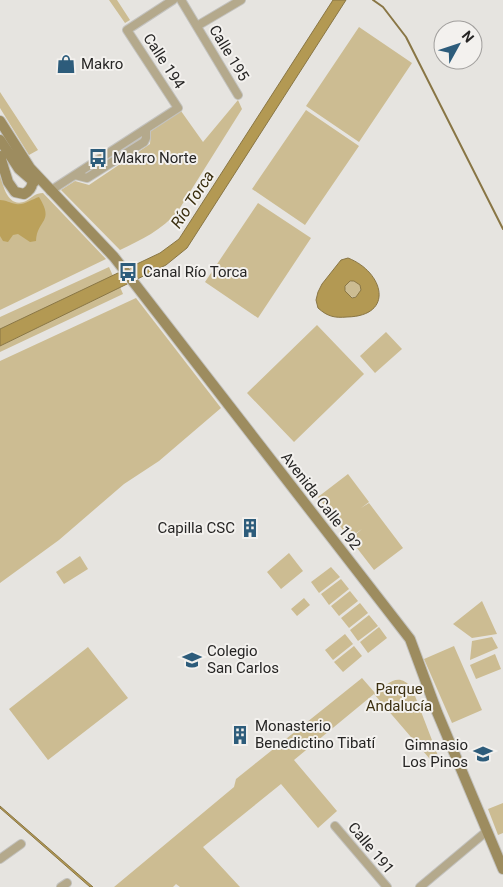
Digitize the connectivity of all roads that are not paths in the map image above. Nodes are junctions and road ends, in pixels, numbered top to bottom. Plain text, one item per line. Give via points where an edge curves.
1 (173, 0) edge
2 (181, 0) edge
3 (241, 0) edge
4 (197, 26) junction
5 (238, 95) dead end
6 (0, 121) edge
7 (0, 140) edge
8 (0, 156) edge
9 (30, 168) junction
10 (33, 182) junction
11 (50, 191) junction
12 (335, 826) dead end
13 (487, 830) junction
14 (21, 844) dead end
15 (0, 859) edge
16 (503, 869) edge
17 (386, 887) edge
18 (420, 887) edge

1 - 11 street, Calle 194 via 126,30 178,108
2 - 4 street, Calle 195
3 - 4 street
4 - 5 street, Calle 195
6 - 9 main road, Avenida Calle 192
7 - 10 main road, Avenida Calle 192 via 19,169
8 - 10 main road via 8,182 15,192 28,192
9 - 10 main road
9 - 11 main road, Avenida Calle 192
10 - 11 main road, Avenida Calle 192
11 - 13 main road, Avenida Calle 192 via 109,252 410,639
12 - 17 street, Calle 191
13 - 16 main road, Avenida Calle 192
13 - 18 street
14 - 15 street

